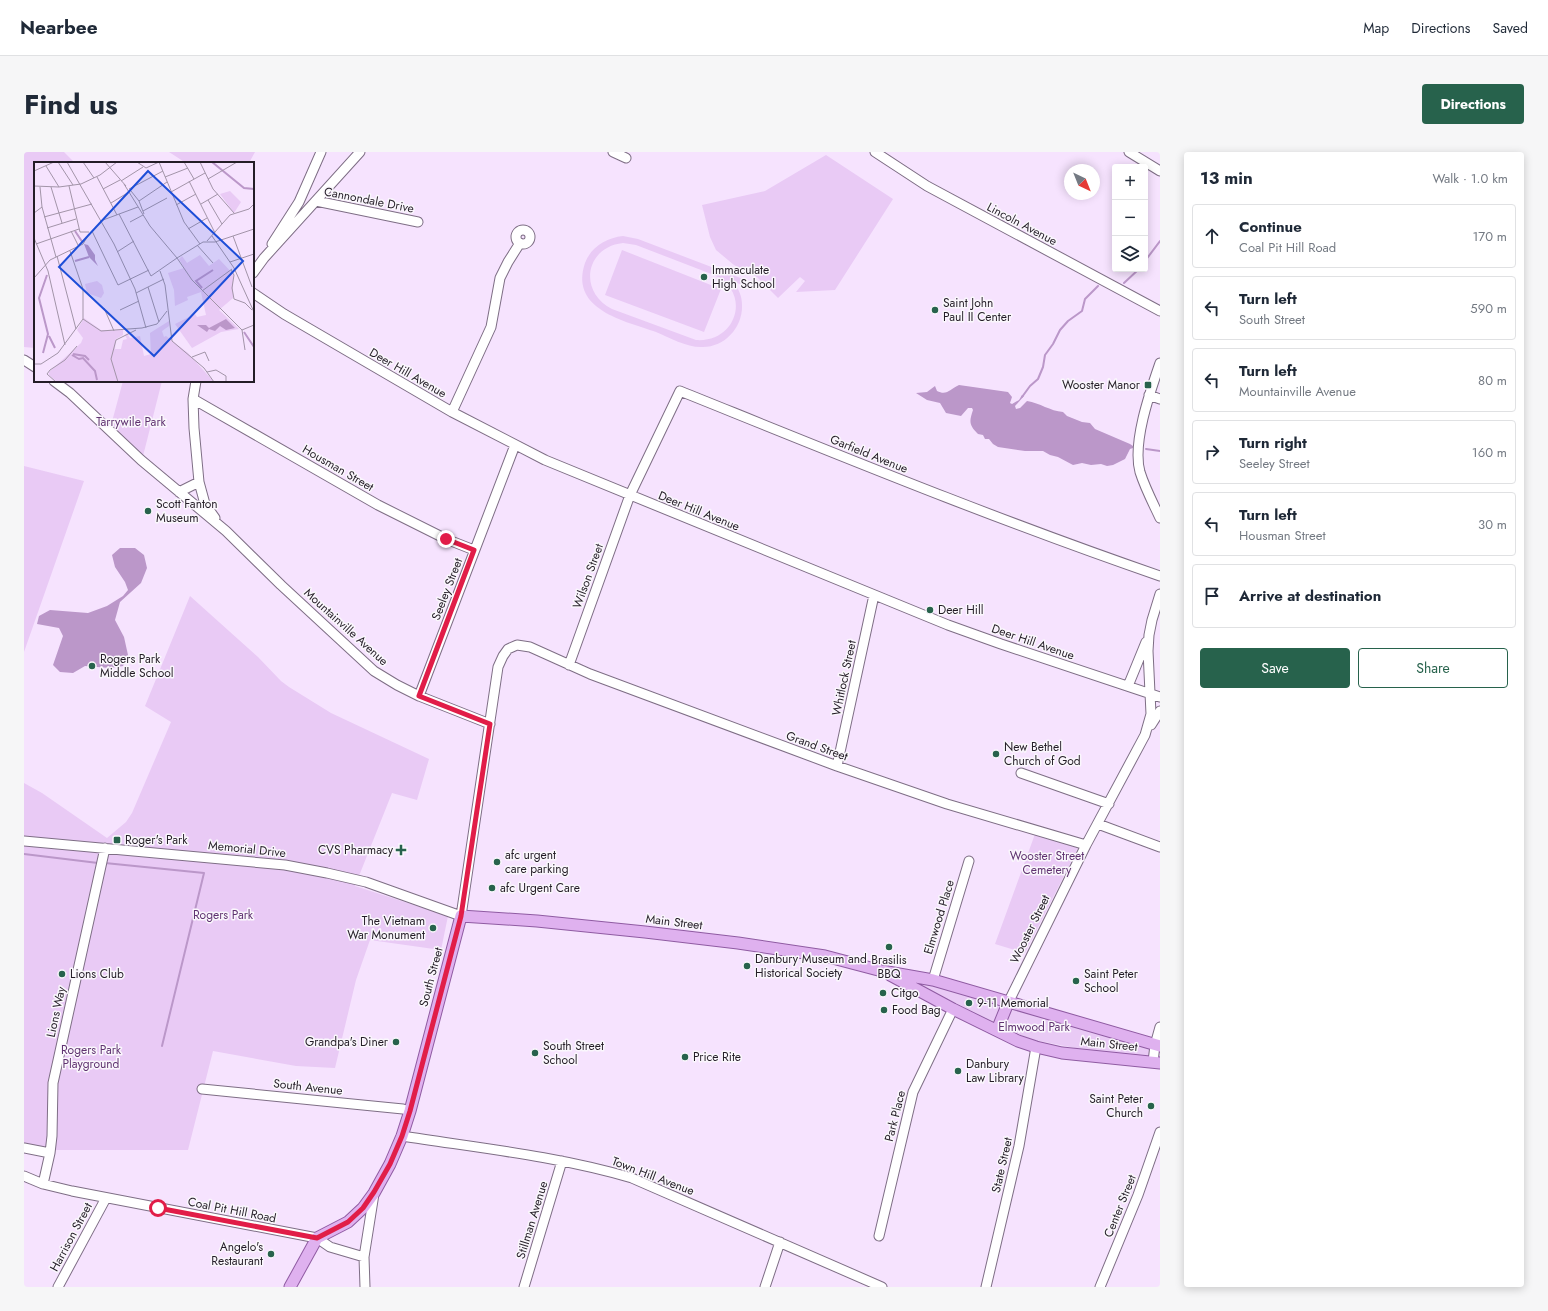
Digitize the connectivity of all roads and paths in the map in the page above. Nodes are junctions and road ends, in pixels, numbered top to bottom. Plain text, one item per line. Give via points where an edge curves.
1 (321, 152) edge
2 (360, 152) edge
3 (613, 152) edge
4 (875, 152) edge
5 (1129, 152) edge
6 (626, 158) dead end
7 (1160, 171) edge
8 (316, 202) junction
9 (418, 222) dead end
10 (520, 243) dead end
11 (264, 258) junction
12 (254, 272) edge
13 (254, 294) edge
14 (1160, 311) edge
15 (24, 360) edge
16 (1160, 363) edge
17 (34, 366) edge
18 (55, 382) edge
19 (196, 382) edge
20 (1149, 395) junction
21 (193, 399) junction
22 (1160, 399) edge
23 (452, 412) junction
24 (515, 445) junction
25 (199, 482) junction
26 (179, 492) junction
27 (630, 496) junction
28 (1160, 518) edge
29 (226, 531) junction
30 (474, 550) junction
31 (1160, 576) edge
32 (1160, 594) edge
33 (874, 595) junction
34 (1149, 635) junction
35 (545, 654) joint
36 (569, 665) junction
37 (1128, 686) junction
38 (1150, 693) junction
39 (419, 696) junction
40 (1160, 697) edge
41 (1160, 711) edge
42 (490, 724) junction
43 (1145, 735) junction
44 (837, 766) junction
45 (1021, 773) dead end
46 (1109, 804) junction
47 (1098, 824) junction
48 (24, 841) edge
49 (1086, 845) junction
50 (1160, 847) edge
51 (105, 848) junction
52 (969, 862) dead end
53 (461, 916) junction
54 (882, 971) junction
55 (932, 980) junction
56 (1008, 1003) junction
57 (953, 1009) junction
58 (1160, 1027) edge
59 (997, 1030) junction
60 (1157, 1045) edge
61 (1036, 1047) junction
62 (1156, 1062) edge
63 (202, 1089) dead end
64 (410, 1111) junction
65 (1160, 1132) edge
66 (402, 1136) junction
67 (24, 1148) edge
68 (50, 1153) junction
69 (562, 1160) junction
70 (24, 1176) edge
71 (43, 1184) junction
72 (374, 1192) junction
73 (106, 1198) junction
74 (879, 1236) dead end
75 (317, 1238) junction
76 (780, 1242) junction
77 (364, 1257) junction
78 (58, 1287) edge
79 (290, 1287) edge
80 (365, 1287) edge
81 (524, 1287) edge
82 (765, 1287) edge
83 (882, 1287) edge
84 (986, 1287) edge
85 (1100, 1287) edge

1 - 11 street via 299,202
2 - 8 street
3 - 6 street
4 - 14 street, Lincoln Avenue via 925,185
5 - 7 street
8 - 9 street, Cannondale Drive
8 - 11 street
10 - 23 street via 500,278 491,327
11 - 12 street
13 - 23 street, Deer Hill Avenue via 284,314
15 - 17 street
16 - 20 street
18 - 26 street via 140,460
19 - 21 street
20 - 22 street
20 - 28 street via 1138,455 1142,477
21 - 25 street
21 - 30 street, Housman Street via 378,505
23 - 24 street, Deer Hill Avenue
24 - 27 street, Deer Hill Avenue
24 - 30 street, Seeley Street
25 - 26 street
25 - 29 street via 205,504
26 - 29 street
27 - 31 street, Garfield Avenue via 680,390 967,506
27 - 33 street, Deer Hill Avenue
27 - 36 street, Wilson Street
29 - 39 street, Mountainville Avenue via 374,671
30 - 39 street, Seeley Street
32 - 34 street
33 - 37 street, Deer Hill Avenue via 994,642
33 - 44 street, Whitlock Street
34 - 37 street
34 - 38 street, Wooster Street
35 - 36 street, Grand Street
35 - 42 street, South Street via 517,645 508,649 502,656 498,667
36 - 44 street, Grand Street
37 - 38 street, Deer Hill Avenue
38 - 40 street, Deer Hill Avenue
38 - 43 street, Wooster Street via 1151,714
39 - 42 street, Mountainville Avenue
41 - 43 street, Wooster Street
42 - 53 street, South Street
43 - 46 street, Wooster Street
44 - 49 street, Grand Street via 947,804
45 - 46 street
46 - 47 street, Wooster Street
47 - 49 street, Wooster Street
47 - 50 street
48 - 51 street, Memorial Drive
49 - 56 street, Wooster Street
51 - 53 street, Memorial Drive via 278,864 327,873 366,882
51 - 68 street, Lions Way via 53,1083
52 - 55 street, Elmwood Place
53 - 54 main road, Main Street via 537,920 738,943 825,956
53 - 64 main road, South Street
54 - 55 main road, Main Street
54 - 57 main road, Main Street
55 - 56 main road, Main Street
56 - 59 main road, Wooster Street
56 - 60 main road, Main Street
57 - 59 main road, Main Street
57 - 74 street, Park Place via 913,1092
58 - 60 street
59 - 61 main road, Main Street
60 - 62 street
61 - 62 main road, Main Street via 1062,1053
61 - 84 street, State Street via 1019,1146
63 - 64 street, South Avenue
64 - 66 main road, South Street
65 - 85 street, Center Street
66 - 69 street, Town Hill Avenue
66 - 72 main road, South Street
67 - 68 street
68 - 71 street, Lions Way
69 - 76 street, Town Hill Avenue via 632,1178
69 - 81 street, Stillman Avenue
70 - 71 street, Coal Pit Hill Road
71 - 73 street, Coal Pit Hill Road
72 - 75 main road, South Street via 363,1208 348,1222
72 - 77 street
73 - 75 street, Coal Pit Hill Road
73 - 78 street, Harrison Street
75 - 77 street, Coal Pit Hill Road via 330,1247
75 - 79 main road
76 - 82 street
76 - 83 street, Town Hill Avenue
77 - 80 street

